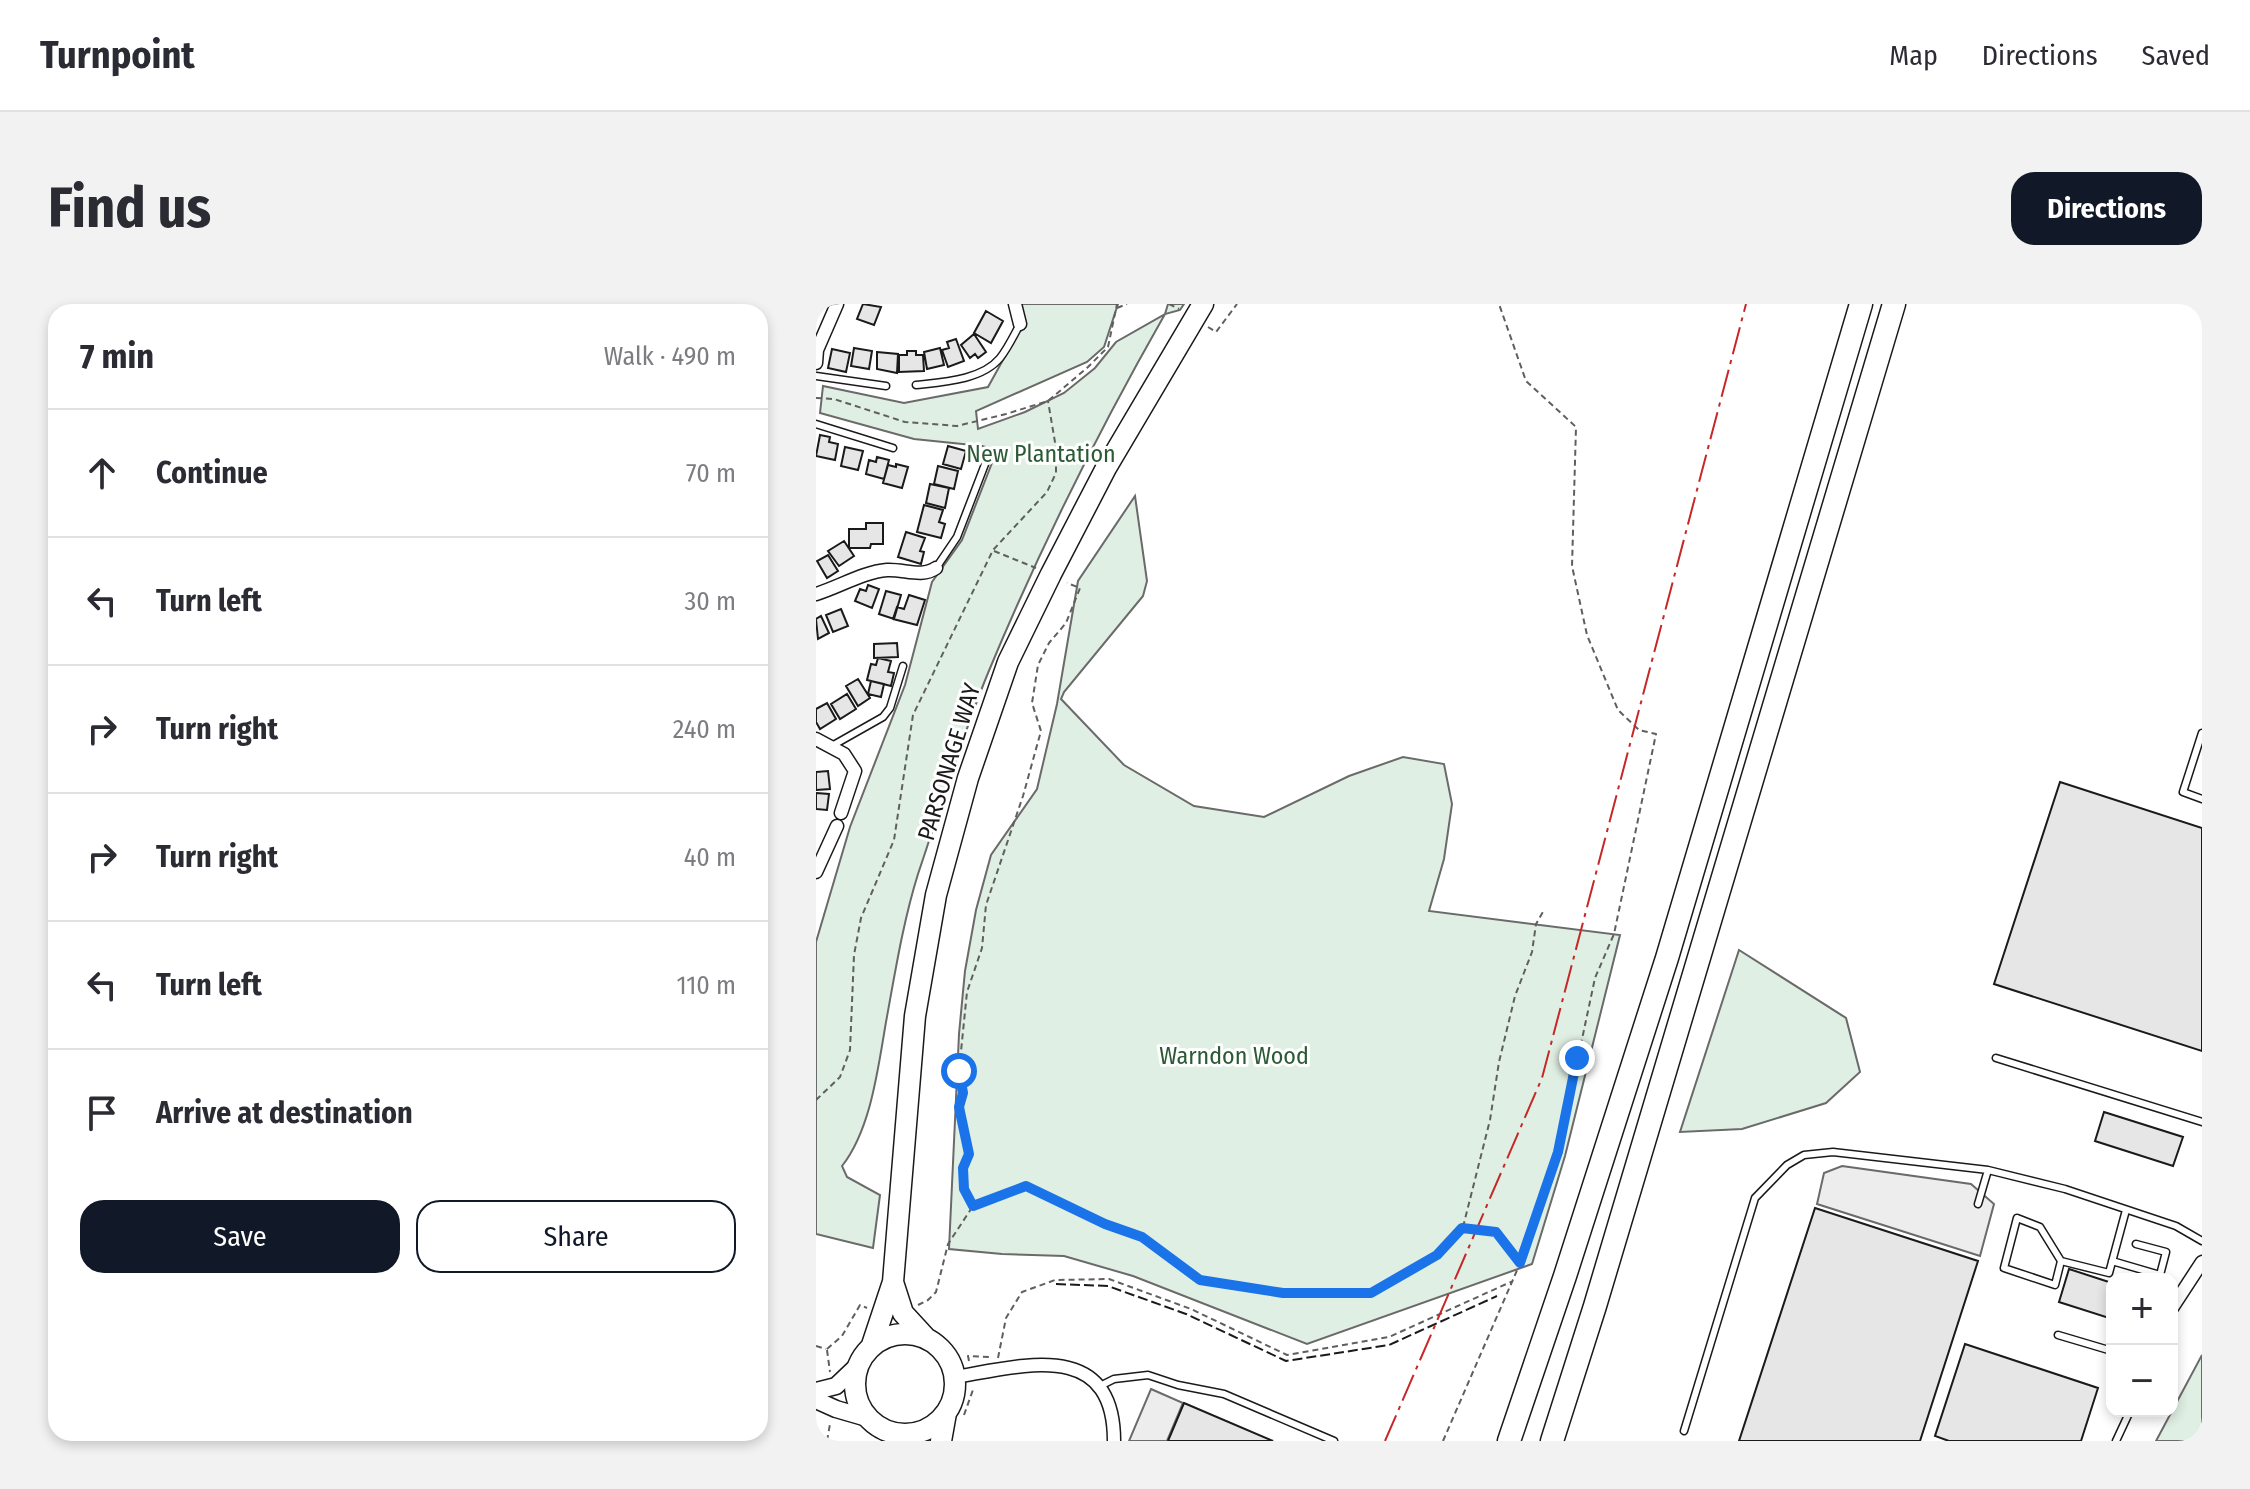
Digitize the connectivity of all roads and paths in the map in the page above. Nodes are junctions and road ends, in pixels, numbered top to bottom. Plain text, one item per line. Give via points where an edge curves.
1 (837, 304) edge
2 (1015, 304) edge
3 (1127, 304) edge
4 (1169, 304) edge
5 (1203, 304) edge
6 (1237, 304) edge
7 (1499, 304) edge
8 (1846, 304) edge
9 (1861, 304) edge
10 (1894, 304) edge
11 (1905, 304) edge
12 (1116, 306) edge
13 (1180, 310) dead end
14 (1020, 324) joint
15 (1206, 325) dead end
16 (1879, 356) junction
17 (816, 363) edge
18 (816, 376) edge
19 (916, 385) dead end
20 (886, 386) dead end
21 (816, 398) edge
22 (1048, 401) junction
23 (1827, 415) junction
24 (816, 424) edge
25 (893, 448) dead end
26 (987, 459) dead end
27 (993, 550) junction
28 (936, 568) joint
29 (1039, 569) dead end
30 (1064, 581) dead end
31 (816, 594) edge
32 (903, 666) dead end
33 (2202, 733) edge
34 (816, 739) edge
35 (830, 747) junction
36 (2202, 799) edge
37 (841, 813) dead end
38 (837, 826) dead end
39 (816, 872) edge
40 (1544, 910) dead end
41 (1996, 1058) dead end
42 (816, 1100) edge
43 (2202, 1122) edge
44 (1988, 1170) junction
45 (1978, 1204) dead end
46 (973, 1206) junction
47 (2126, 1210) junction
48 (1462, 1228) junction
49 (2202, 1241) edge
50 (2136, 1244) dead end
51 (2061, 1261) junction
52 (2112, 1261) junction
53 (2202, 1262) edge
54 (1520, 1263) junction
55 (1513, 1281) junction
56 (893, 1282) junction
57 (2178, 1299) edge
58 (919, 1304) dead end
59 (870, 1309) dead end
60 (2058, 1335) dead end
61 (926, 1338) junction
62 (872, 1345) junction
63 (816, 1346) edge
64 (827, 1349) junction
65 (2106, 1349) edge
66 (857, 1366) junction
67 (831, 1375) dead end
68 (963, 1376) junction
69 (1098, 1387) junction
70 (816, 1391) edge
71 (816, 1400) edge
72 (954, 1415) junction
73 (2127, 1417) edge
74 (867, 1418) junction
75 (830, 1424) dead end
76 (1684, 1431) dead end
77 (899, 1437) edge
78 (827, 1441) edge
79 (941, 1441) edge
80 (1114, 1441) edge
81 (1334, 1441) edge
82 (1443, 1441) edge
83 (1509, 1441) edge
84 (1552, 1441) edge
85 (2116, 1441) edge

1 - 17 street
2 - 14 street
3 - 12 path
4 - 13 path
5 - 56 main road, PARSONAGE WAY via 1106,468 1051,574 1008,662 968,778 936,895 915,1016
6 - 15 path via 1216,332
7 - 54 path via 1526,381 1576,427 1572,566 1587,635 1618,710 1639,730 1656,734 1614,934 1595,978 1558,1152
8 - 23 highway
9 - 23 highway
10 - 16 highway
11 - 16 highway
12 - 22 path via 1108,347
14 - 19 lane via 999,359 982,371
16 - 84 highway
18 - 20 lane
21 - 22 path via 905,422 957,426
22 - 27 path via 1056,473 1047,492
23 - 83 highway via 1667,958
24 - 25 lane
26 - 28 lane via 957,537
27 - 29 path
27 - 42 path via 913,715 894,840 861,918 854,955 850,1050 840,1077
28 - 31 street via 926,573 873,572
30 - 46 path via 1080,588 1066,623 1038,665 1032,703 1041,731 986,905 982,948 967,992 959,1107 969,1154 964,1189
32 - 35 lane via 883,717
33 - 36 lane via 2183,792
34 - 35 street
35 - 37 street via 844,754 855,771
38 - 39 street
40 - 48 path via 1515,996
41 - 43 lane
44 - 45 lane
44 - 47 lane
44 - 76 lane via 1833,1152 1804,1155 1787,1165 1755,1198
46 - 48 path via 1026,1186 1142,1237 1200,1280 1283,1293 1371,1293 1437,1255
46 - 58 path via 948,1244 936,1292
47 - 49 lane via 2176,1226
47 - 52 lane
48 - 54 path via 1496,1232
50 - 52 lane via 2166,1252 2160,1275
51 - 51 lane via 2040,1227 2017,1218 2004,1268 2055,1285
51 - 52 lane via 2109,1273
53 - 57 street
54 - 55 path
55 - 68 path via 1389,1337 1287,1355 1191,1309 1109,1279 1055,1280 1022,1292 1006,1318 998,1358 968,1356
55 - 82 path
56 - 61 main road, PARSONAGE WAY via 903,1313
56 - 62 main road, PARSONAGE WAY
59 - 64 path via 860,1305 842,1336
60 - 65 lane
61 - 62 main road via 898,1334
61 - 68 main road
62 - 66 main road
63 - 64 path
64 - 67 path
66 - 70 street via 836,1386
66 - 74 main road via 855,1393
68 - 69 street via 1059,1364 1080,1370
68 - 72 main road via 952,1402
68 - 72 path via 975,1389
69 - 80 street via 1114,1417
69 - 81 lane via 1114,1379 1148,1375 1224,1394
71 - 74 street
72 - 77 main road
72 - 79 main road
73 - 85 lane
74 - 77 main road
75 - 78 path

